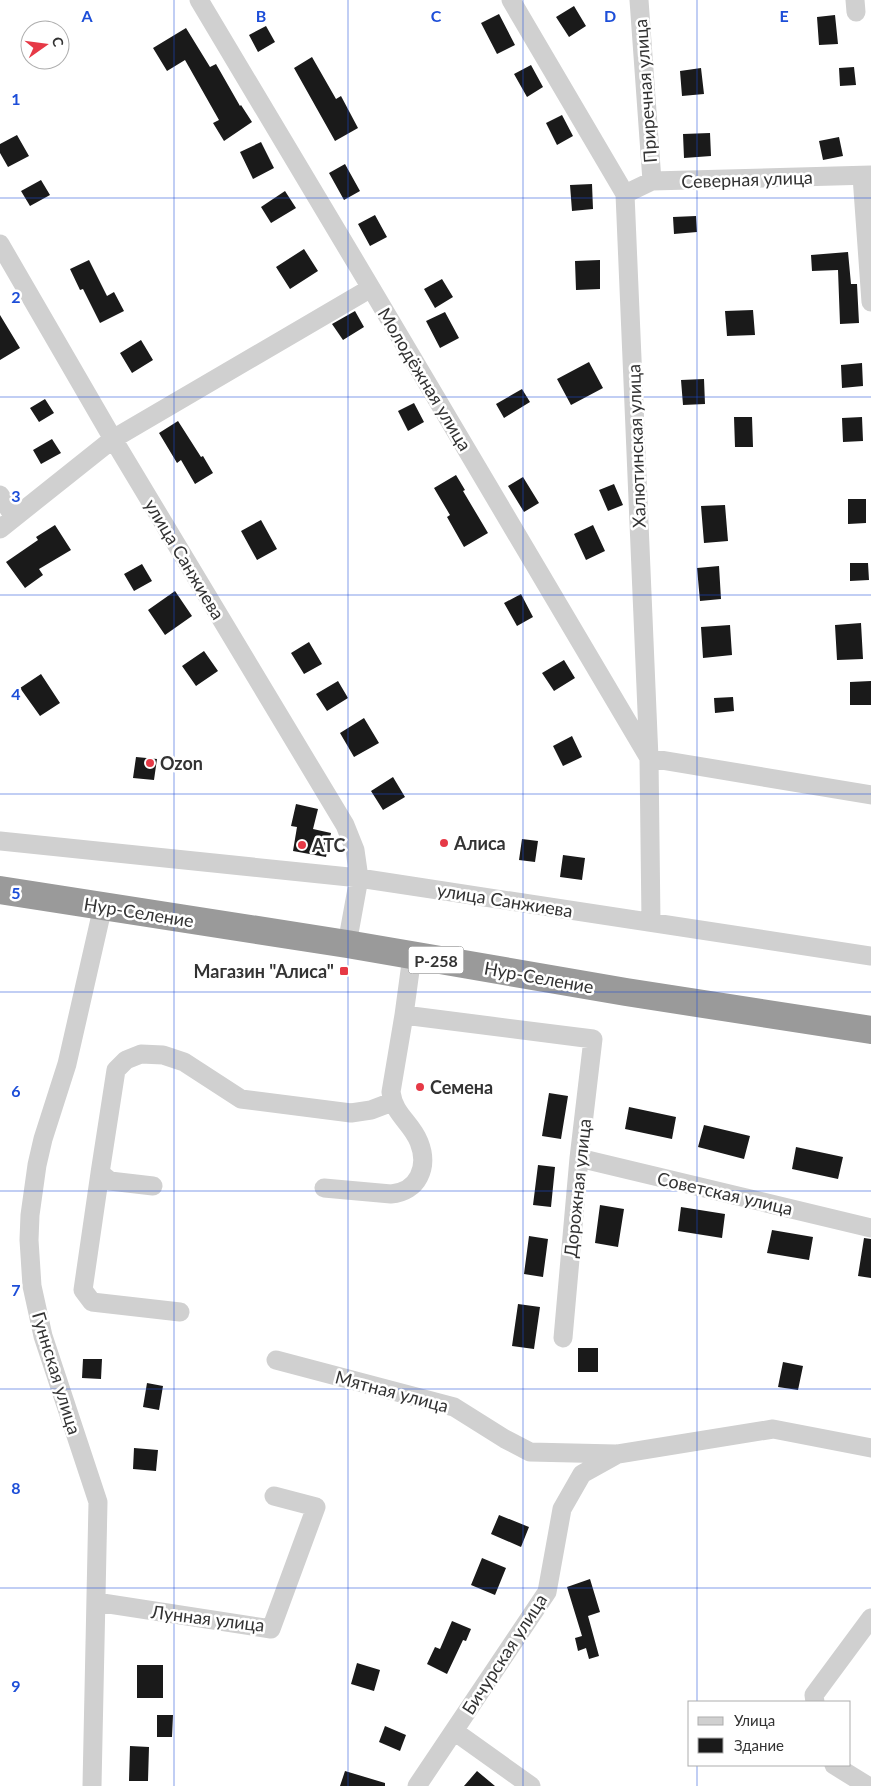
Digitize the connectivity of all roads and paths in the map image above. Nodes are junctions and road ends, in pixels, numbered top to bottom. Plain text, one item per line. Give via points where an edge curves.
1 (198, 0) edge
2 (512, 0) edge
3 (639, 0) edge
4 (866, 175) edge
5 (652, 181) junction
6 (625, 194) junction
7 (0, 244) edge
8 (371, 288) junction
9 (871, 302) edge
10 (113, 439) junction
11 (0, 496) edge
12 (7, 523) edge
13 (649, 758) junction
14 (871, 795) edge
15 (0, 841) edge
16 (358, 878) junction
17 (0, 890) edge
18 (103, 906) junction
19 (651, 922) junction
20 (347, 944) junction
21 (412, 956) junction
22 (871, 956) edge
23 (404, 1015) junction
24 (871, 1030) edge
25 (392, 1102) junction
26 (579, 1158) junction
27 (100, 1173) junction
28 (153, 1186) dead end
29 (324, 1188) dead end
30 (871, 1228) edge
31 (180, 1312) dead end
32 (562, 1338) dead end
33 (276, 1360) dead end
34 (871, 1448) edge
35 (618, 1454) junction
36 (274, 1496) dead end
37 (96, 1602) junction
38 (871, 1618) edge
39 (815, 1701) edge
40 (454, 1731) junction
41 (836, 1766) edge
42 (92, 1786) edge
43 (417, 1786) edge
44 (531, 1786) edge
45 (868, 1786) edge

1 - 8 street, Молодёжная улица
2 - 6 street, Халютинская улица
3 - 5 street, Приречная улица
4 - 5 street, Северная улица
4 - 9 street
5 - 6 street, Северная улица
6 - 13 street, Халютинская улица
7 - 10 street, улица Санжиева
8 - 10 street
8 - 13 street, Молодёжная улица
10 - 12 street
10 - 16 street, улица Санжиева via 345,824 355,850
11 - 12 street
13 - 14 street
13 - 19 street, Халютинская улица
15 - 16 street, улица Санжиева
16 - 19 street, улица Санжиева
16 - 20 street, улица Санжиева
17 - 18 highway, Нур-Селение / Р-258
18 - 20 highway, Нур-Селение / Р-258
18 - 37 street, Гуннская улица via 67,1064 37,1165 29,1240 32,1286 43,1336 98,1502
19 - 22 street, улица Санжиева
20 - 21 highway, Нур-Селение / Р-258
21 - 23 street
21 - 24 highway, Нур-Селение / Р-258
23 - 25 street
23 - 26 street, Дорожная улица via 593,1039
25 - 27 street via 351,1113 241,1098 184,1062 163,1055 141,1054 126,1060 116,1070
25 - 29 street via 419,1142 422,1167 418,1180 402,1193 391,1194
26 - 30 street, Советская улица
26 - 32 street, Дорожная улица
27 - 28 street via 110,1181
27 - 31 street via 83,1290 92,1302
33 - 35 street, Мятная улица via 454,1407 530,1452
34 - 35 street via 773,1429
35 - 40 street, Бичурская улица via 582,1474 562,1509 546,1592
36 - 37 street, Лунная улица via 316,1507 271,1629
37 - 42 street, Гуннская улица
38 - 39 street via 814,1695
40 - 43 street, Бичурская улица
40 - 44 street
41 - 45 street

